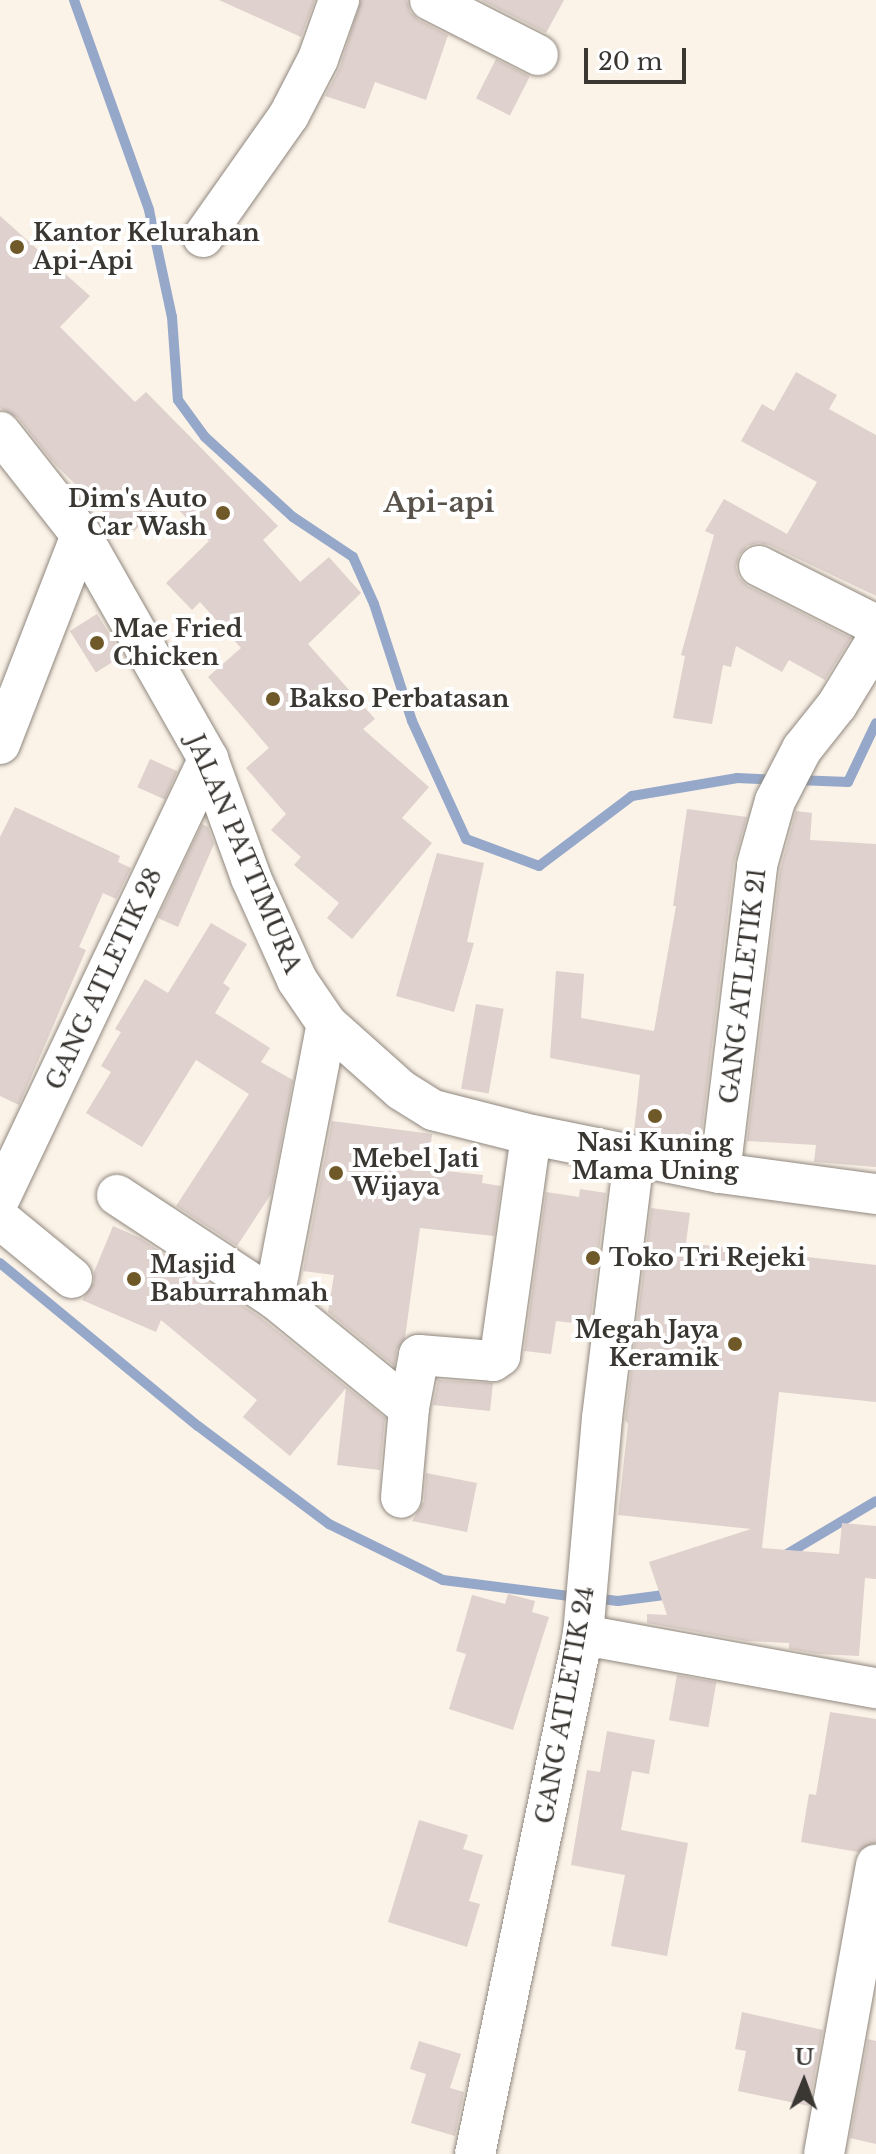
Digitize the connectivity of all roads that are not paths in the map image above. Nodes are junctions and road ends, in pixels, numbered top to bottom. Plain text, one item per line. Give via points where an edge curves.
1 (339, 0) edge
2 (430, 0) edge
3 (538, 55) dead end
4 (203, 237) dead end
5 (0, 432) edge
6 (81, 535) junction
7 (759, 566) dead end
8 (0, 744) edge
9 (208, 759) junction
10 (327, 1024) junction
11 (531, 1135) junction
12 (634, 1156) junction
13 (720, 1173) junction
14 (876, 1194) edge
15 (117, 1195) dead end
16 (0, 1198) edge
17 (0, 1219) edge
18 (72, 1278) dead end
19 (274, 1298) junction
20 (409, 1408) junction
21 (401, 1498) dead end
22 (585, 1615) junction
23 (876, 1688) edge
24 (876, 1865) edge
25 (475, 2154) edge
26 (824, 2154) edge

1 - 4 street via 318,59 289,115
2 - 3 street
5 - 6 street, JALAN PATTIMURA
6 - 8 street
6 - 9 street, JALAN PATTIMURA
7 - 13 street, GANG ATLETIK 21 via 856,614 875,630 876,641 837,705 802,749 775,801 757,865
9 - 10 street, JALAN PATTIMURA via 251,878 297,980
9 - 16 street, GANG ATLETIK 28
10 - 11 street, JALAN PATTIMURA via 401,1090 433,1110
10 - 19 street
11 - 12 street, JALAN PATTIMURA
11 - 20 street via 500,1356 493,1361 419,1355
12 - 13 street, JALAN PATTIMURA
12 - 22 street, GANG ATLETIK 24 via 602,1418
13 - 14 street, JALAN PATTIMURA
15 - 19 street
17 - 18 street
19 - 20 street
20 - 21 street
22 - 23 street
22 - 25 street, GANG ATLETIK 24
24 - 26 street

